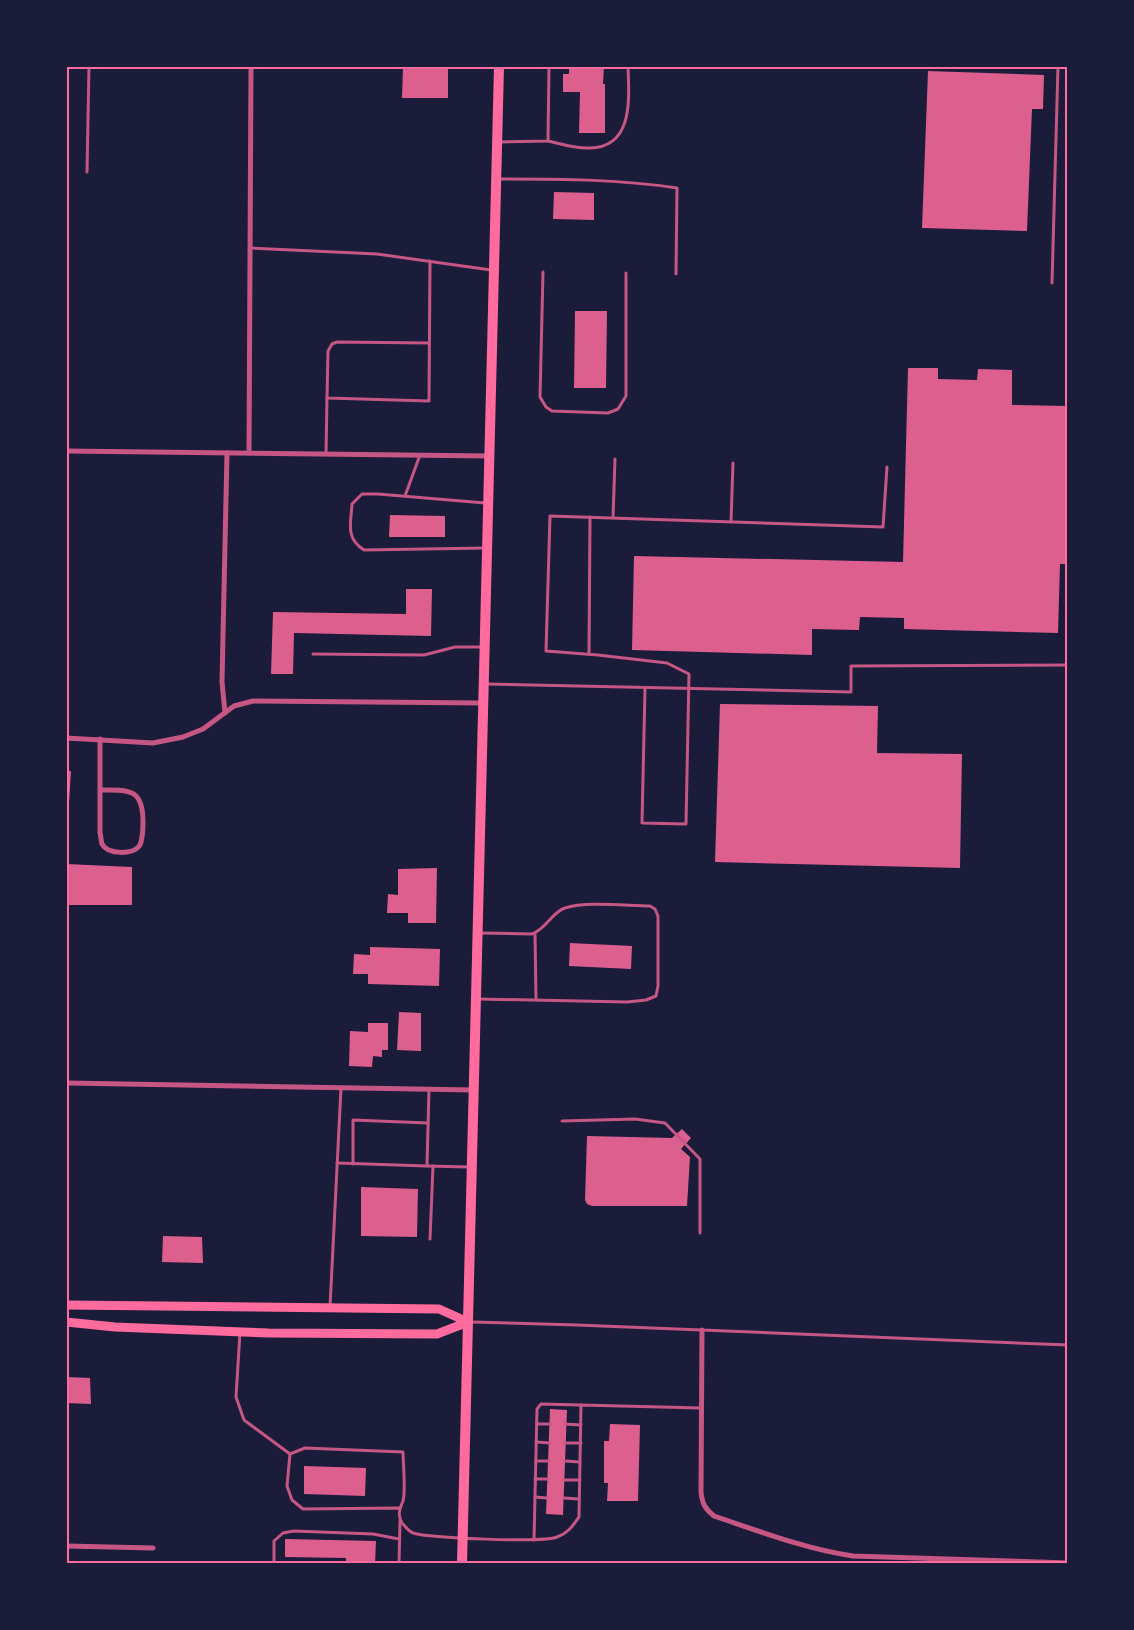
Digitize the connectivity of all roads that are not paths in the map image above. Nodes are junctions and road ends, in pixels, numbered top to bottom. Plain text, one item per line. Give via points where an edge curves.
1 (89, 66) edge
2 (251, 66) edge
3 (499, 66) edge
4 (549, 66) edge
5 (628, 66) edge
6 (1058, 66) edge
7 (548, 141) junction
8 (497, 142) junction
9 (87, 172) dead end
10 (496, 179) junction
11 (250, 248) junction
12 (430, 261) junction
13 (494, 271) junction
14 (543, 272) dead end
15 (626, 273) dead end
16 (676, 274) dead end
17 (1052, 283) dead end
18 (430, 344) junction
19 (327, 398) junction
20 (66, 451) edge
21 (227, 453) junction
22 (249, 453) junction
23 (326, 454) junction
24 (421, 455) junction
25 (490, 456) junction
26 (615, 459) dead end
27 (733, 463) dead end
28 (887, 467) dead end
29 (405, 496) junction
30 (488, 503) junction
31 (590, 517) junction
32 (613, 518) junction
33 (731, 522) junction
34 (487, 548) junction
35 (485, 647) junction
36 (313, 654) dead end
37 (589, 654) junction
38 (1068, 665) edge
39 (484, 684) junction
40 (645, 688) junction
41 (690, 688) junction
42 (483, 703) junction
43 (225, 713) junction
44 (66, 738) edge
45 (100, 739) junction
46 (100, 790) junction
47 (478, 933) junction
48 (536, 933) junction
49 (476, 999) junction
50 (536, 999) junction
51 (66, 1083) edge
52 (341, 1088) junction
53 (429, 1089) junction
54 (474, 1090) junction
55 (562, 1120) dead end
56 (428, 1122) junction
57 (338, 1163) junction
58 (353, 1164) junction
59 (427, 1166) junction
60 (433, 1166) junction
61 (472, 1167) junction
62 (700, 1233) dead end
63 (430, 1239) dead end
64 (66, 1305) edge
65 (330, 1308) junction
66 (66, 1322) edge
67 (468, 1322) junction
68 (702, 1330) junction
69 (240, 1332) junction
70 (1068, 1345) edge
71 (582, 1405) junction
72 (701, 1408) junction
73 (537, 1424) junction
74 (550, 1424) dead end
75 (565, 1424) dead end
76 (581, 1425) junction
77 (536, 1442) junction
78 (550, 1443) dead end
79 (565, 1443) dead end
80 (581, 1443) junction
81 (290, 1454) junction
82 (536, 1460) junction
83 (549, 1461) dead end
84 (564, 1461) dead end
85 (580, 1462) junction
86 (535, 1479) junction
87 (548, 1479) dead end
88 (564, 1480) dead end
89 (580, 1480) junction
90 (535, 1497) junction
91 (547, 1498) dead end
92 (564, 1498) dead end
93 (579, 1499) junction
94 (399, 1508) junction
95 (400, 1520) junction
96 (463, 1537) junction
97 (400, 1539) junction
98 (534, 1540) junction
99 (66, 1546) edge
100 (153, 1548) dead end
101 (1068, 1563) edge
102 (274, 1564) edge
103 (399, 1564) edge
104 (462, 1564) edge

1 - 9 lane
2 - 11 street
3 - 8 main road
4 - 7 lane
5 - 7 lane via 629,100 625,125 617,140 589,148
6 - 17 lane
7 - 8 lane
8 - 10 main road
10 - 13 main road
10 - 16 lane via 589,180 677,188
11 - 12 lane via 377,254
11 - 22 street
12 - 13 lane
12 - 18 lane
13 - 25 main road
14 - 15 lane via 540,397 552,411 608,413 618,409 626,396
18 - 19 lane via 332,344 328,351
18 - 19 lane via 429,400
19 - 23 lane
20 - 21 street
21 - 22 street
21 - 43 street via 222,682
22 - 23 street
23 - 24 street
24 - 25 street
24 - 29 lane
25 - 30 main road
26 - 32 lane
27 - 33 lane
28 - 33 lane via 883,527
29 - 30 lane
29 - 34 lane via 362,494 352,504 350,532 355,544 364,550
30 - 34 main road
31 - 32 lane
31 - 37 lane
31 - 37 lane via 550,516 546,651
32 - 33 lane
34 - 35 main road
35 - 36 lane via 455,647 424,655
35 - 39 main road
37 - 41 lane via 667,663 689,674
38 - 41 lane via 851,666 851,692
39 - 40 lane
39 - 42 main road
40 - 41 lane
40 - 41 lane via 642,823 686,824
42 - 43 street via 253,701 234,706
42 - 47 main road
43 - 45 street via 184,737 153,743
44 - 45 street
45 - 46 street
46 - 46 street via 102,844 120,852 133,851 140,846 143,834 141,801 127,790
47 - 48 lane
47 - 49 main road
48 - 50 lane
48 - 50 lane via 564,908 585,905 650,906 658,916 656,996 627,1002
49 - 50 lane
49 - 54 main road
51 - 52 street
52 - 53 street
52 - 57 lane
53 - 54 street
53 - 56 lane
54 - 61 main road
55 - 62 lane via 634,1119 665,1123 700,1159
56 - 58 lane via 353,1120
56 - 59 lane
57 - 58 lane
57 - 65 lane
58 - 59 lane
59 - 60 lane
60 - 61 lane
60 - 63 lane
61 - 67 main road
64 - 65 main road
65 - 67 main road via 439,1309
66 - 69 main road
67 - 68 lane
67 - 69 main road via 437,1334
67 - 96 main road
68 - 70 lane
68 - 72 street
69 - 81 lane via 236,1397 244,1420
71 - 72 lane
71 - 73 lane via 541,1404 537,1409
71 - 76 lane
72 - 101 street via 702,1502 714,1516 811,1547 853,1556
73 - 74 lane
73 - 77 lane
75 - 76 lane
76 - 80 lane
77 - 78 lane
77 - 82 lane
79 - 80 lane
80 - 85 lane
81 - 94 lane via 288,1486 292,1500 303,1509
81 - 94 lane via 305,1448 404,1452 403,1500
82 - 83 lane
82 - 86 lane
84 - 85 lane
85 - 89 lane
86 - 87 lane
86 - 90 lane
88 - 89 lane
89 - 93 lane
90 - 91 lane
90 - 98 lane
92 - 93 lane
93 - 98 lane via 579,1517 569,1532 555,1538
94 - 95 lane
95 - 96 lane via 410,1532
95 - 97 lane
96 - 98 lane
96 - 104 main road
97 - 102 lane via 373,1534 294,1531 284,1533 274,1541
97 - 103 lane
99 - 100 street

